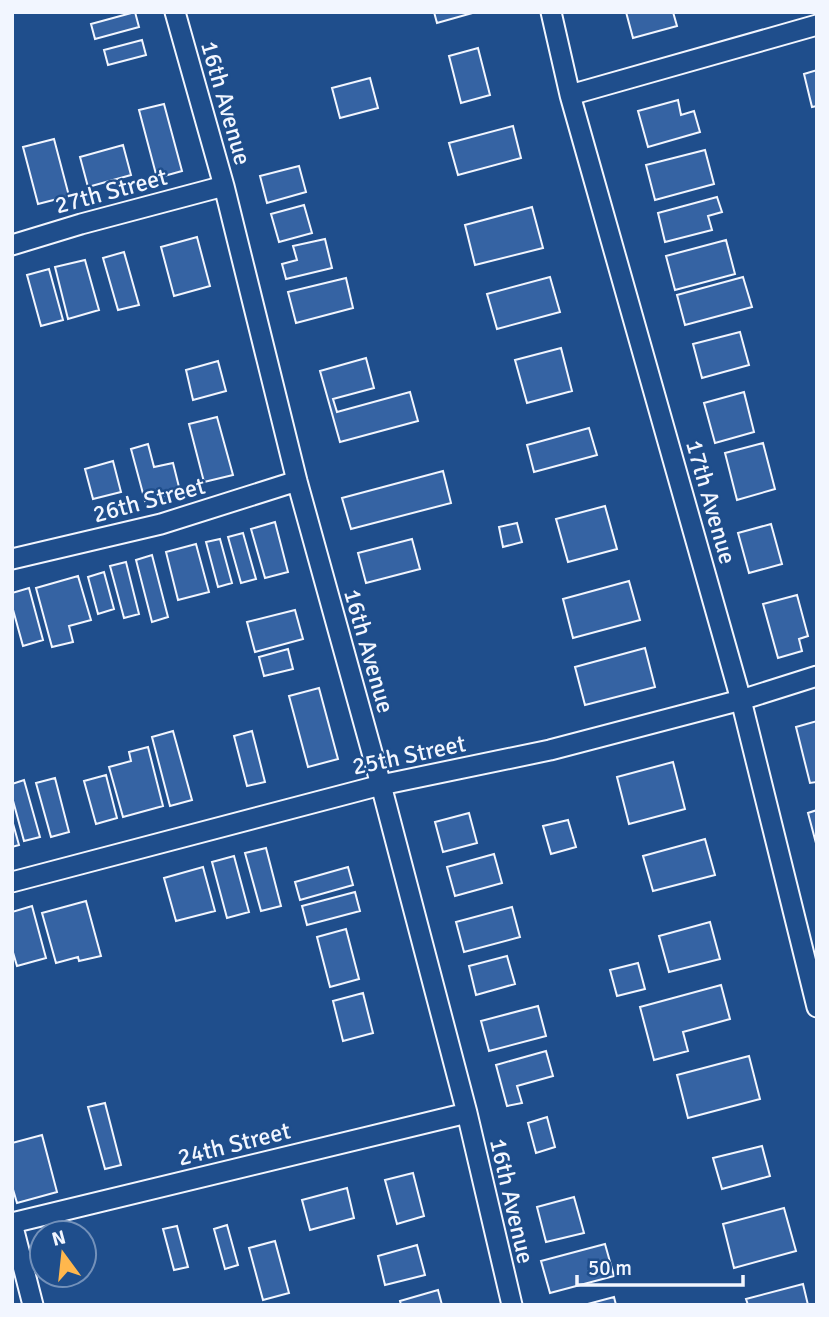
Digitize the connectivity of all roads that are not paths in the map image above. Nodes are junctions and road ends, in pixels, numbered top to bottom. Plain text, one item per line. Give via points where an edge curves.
1 (175, 12) edge
2 (551, 12) edge
3 (817, 26) edge
4 (570, 95) junction
5 (224, 186) junction
6 (12, 245) edge
7 (297, 481) junction
8 (12, 559) edge
9 (817, 676) edge
10 (741, 700) junction
11 (381, 785) junction
12 (12, 882) edge
13 (817, 1007) edge
14 (467, 1113) junction
15 (12, 1223) edge
16 (33, 1305) edge
17 (512, 1305) edge

1 - 5 street, 16th Avenue
2 - 4 street, 17th Avenue
3 - 4 street
4 - 10 street, 17th Avenue
5 - 6 street, 27th Street
5 - 7 street, 16th Avenue
7 - 8 street, 26th Street via 162,524
7 - 11 street, 16th Avenue
9 - 10 street, 25th Street
10 - 11 street, 25th Street via 550,750
10 - 13 street, 17th Avenue
11 - 12 street, 25th Street
11 - 14 street, 16th Avenue
14 - 15 street, 24th Street
14 - 17 street, 16th Avenue
15 - 16 street

